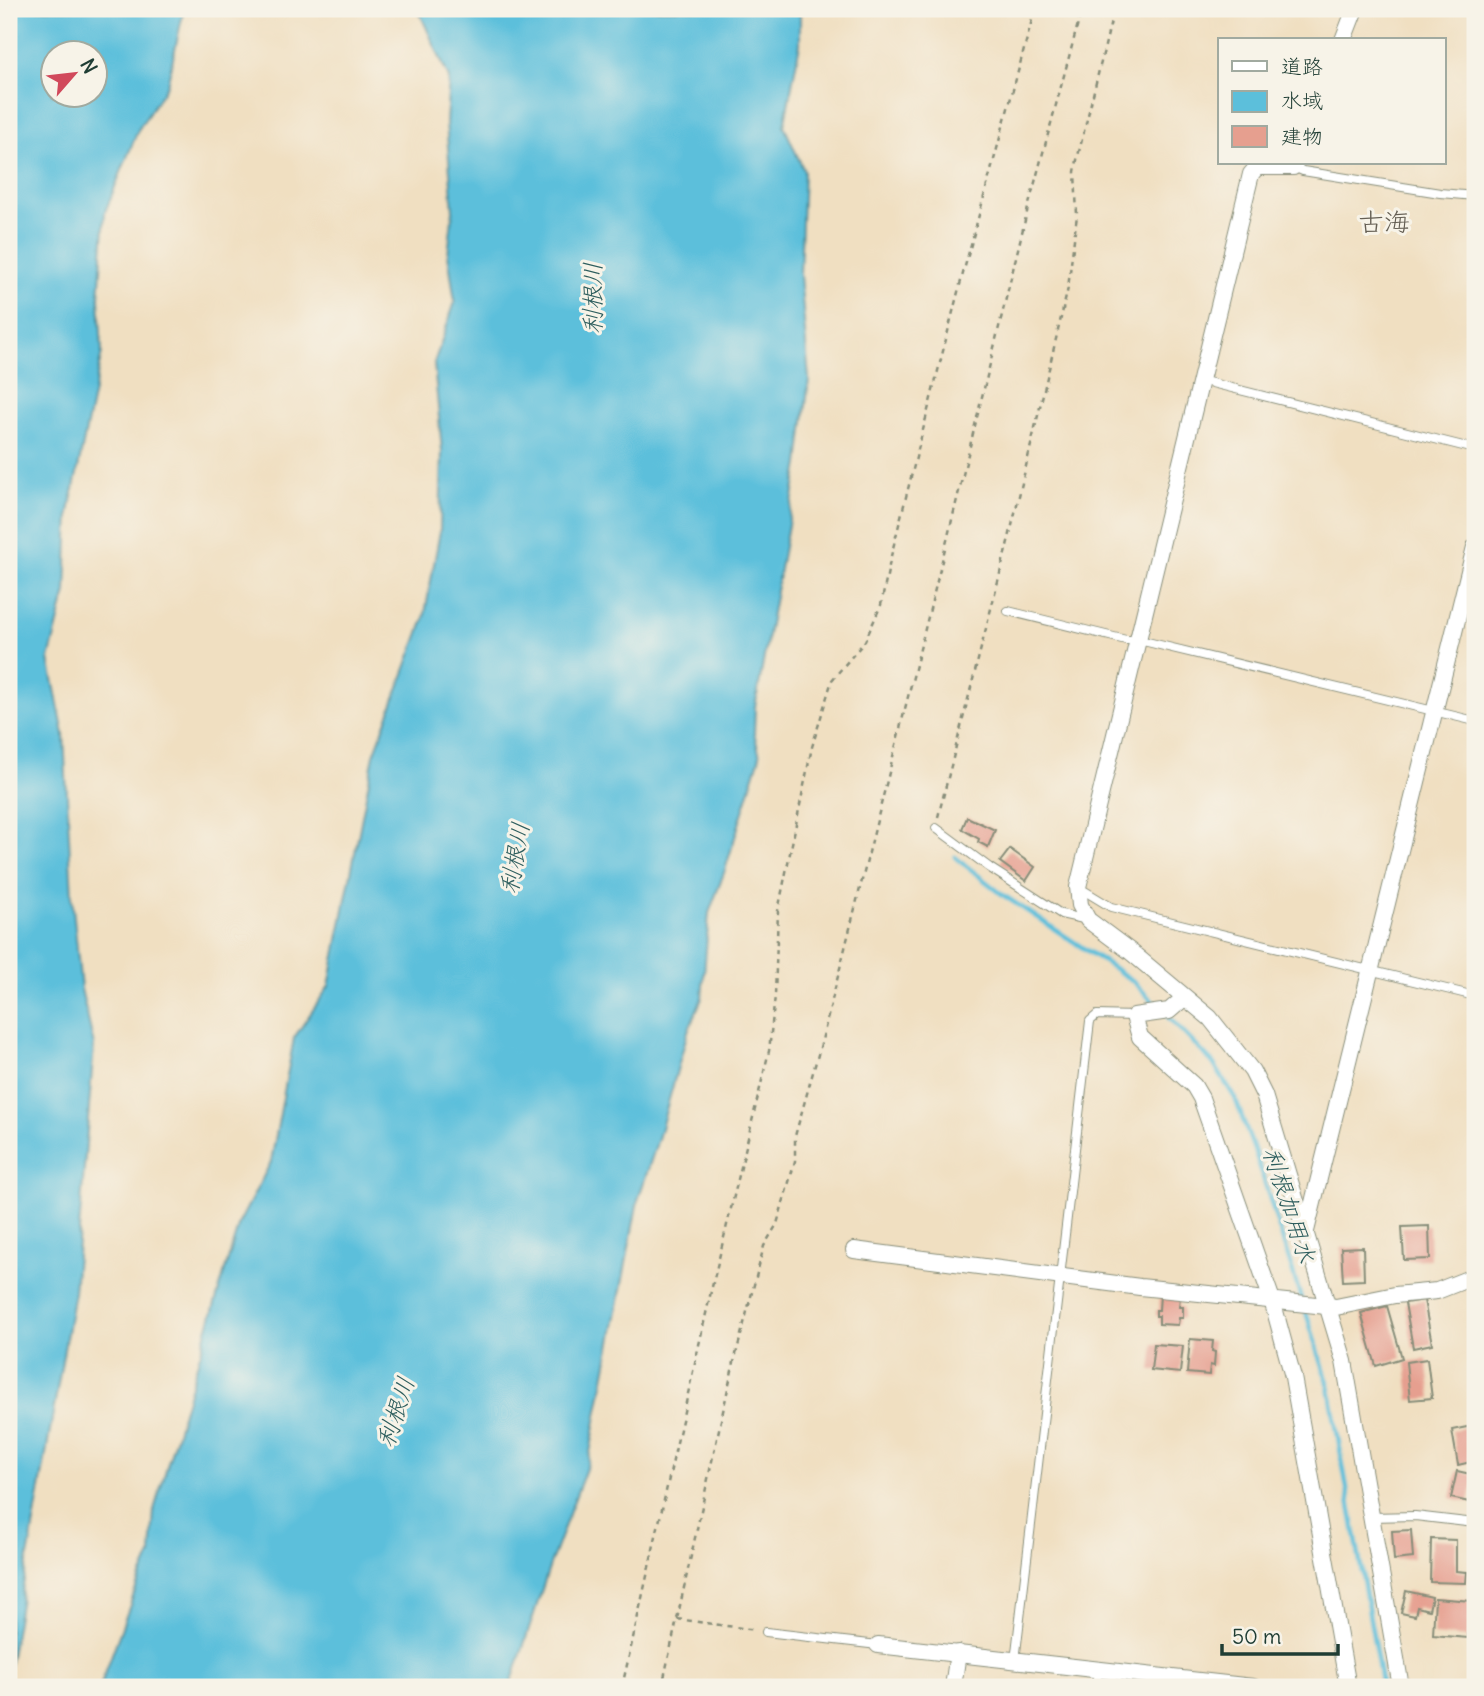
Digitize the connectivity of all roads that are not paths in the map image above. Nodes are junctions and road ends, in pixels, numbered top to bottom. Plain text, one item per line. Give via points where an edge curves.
1 (1355, 9) edge
2 (1344, 38) edge
3 (1294, 165) edge
4 (1475, 196) edge
5 (1200, 380) junction
6 (1475, 449) edge
7 (1475, 547) edge
8 (1008, 611) dead end
9 (1139, 640) junction
10 (1435, 711) junction
11 (1475, 721) edge
12 (936, 828) road end
13 (1078, 887) junction
14 (1088, 920) junction
15 (1371, 970) junction
16 (1475, 996) edge
17 (1184, 998) junction
18 (1134, 1017) junction
19 (1305, 1233) junction
20 (854, 1250) dead end
21 (1060, 1276) junction
22 (1475, 1276) edge
23 (1272, 1300) junction
24 (1326, 1305) junction
25 (1371, 1517) junction
26 (1475, 1523) edge
27 (766, 1632) road end
28 (878, 1645) joint
29 (958, 1653) junction
30 (1016, 1661) junction
31 (1098, 1670) junction
32 (1137, 1681) edge
33 (1212, 1685) edge
34 (953, 1687) edge
35 (1096, 1687) edge
36 (1253, 1687) edge
37 (1348, 1687) edge
38 (1401, 1687) edge

1 - 2 street
3 - 4 lane via 1303,171
3 - 5 street via 1257,167 1251,174
5 - 6 lane
5 - 9 street
7 - 10 street
8 - 9 lane
9 - 10 lane
9 - 13 street
10 - 11 lane
10 - 15 street
12 - 14 lane via 1061,914
13 - 14 street
13 - 15 lane via 1111,907
14 - 17 street
15 - 16 lane
15 - 19 street
17 - 18 street via 1169,1012
17 - 19 street via 1210,1018 1252,1071 1264,1095
18 - 21 lane via 1097,1015 1090,1021
18 - 23 street via 1140,1037 1194,1086 1201,1098
19 - 24 street
20 - 21 street
21 - 23 street
21 - 30 lane
22 - 24 street via 1437,1291
23 - 24 street
23 - 37 street via 1293,1377
24 - 25 street via 1344,1361
25 - 26 lane via 1415,1516
25 - 38 street
27 - 28 lane
28 - 29 street
29 - 30 street
29 - 34 street
30 - 31 street
31 - 32 street
31 - 35 lane
32 - 33 street
33 - 36 street

